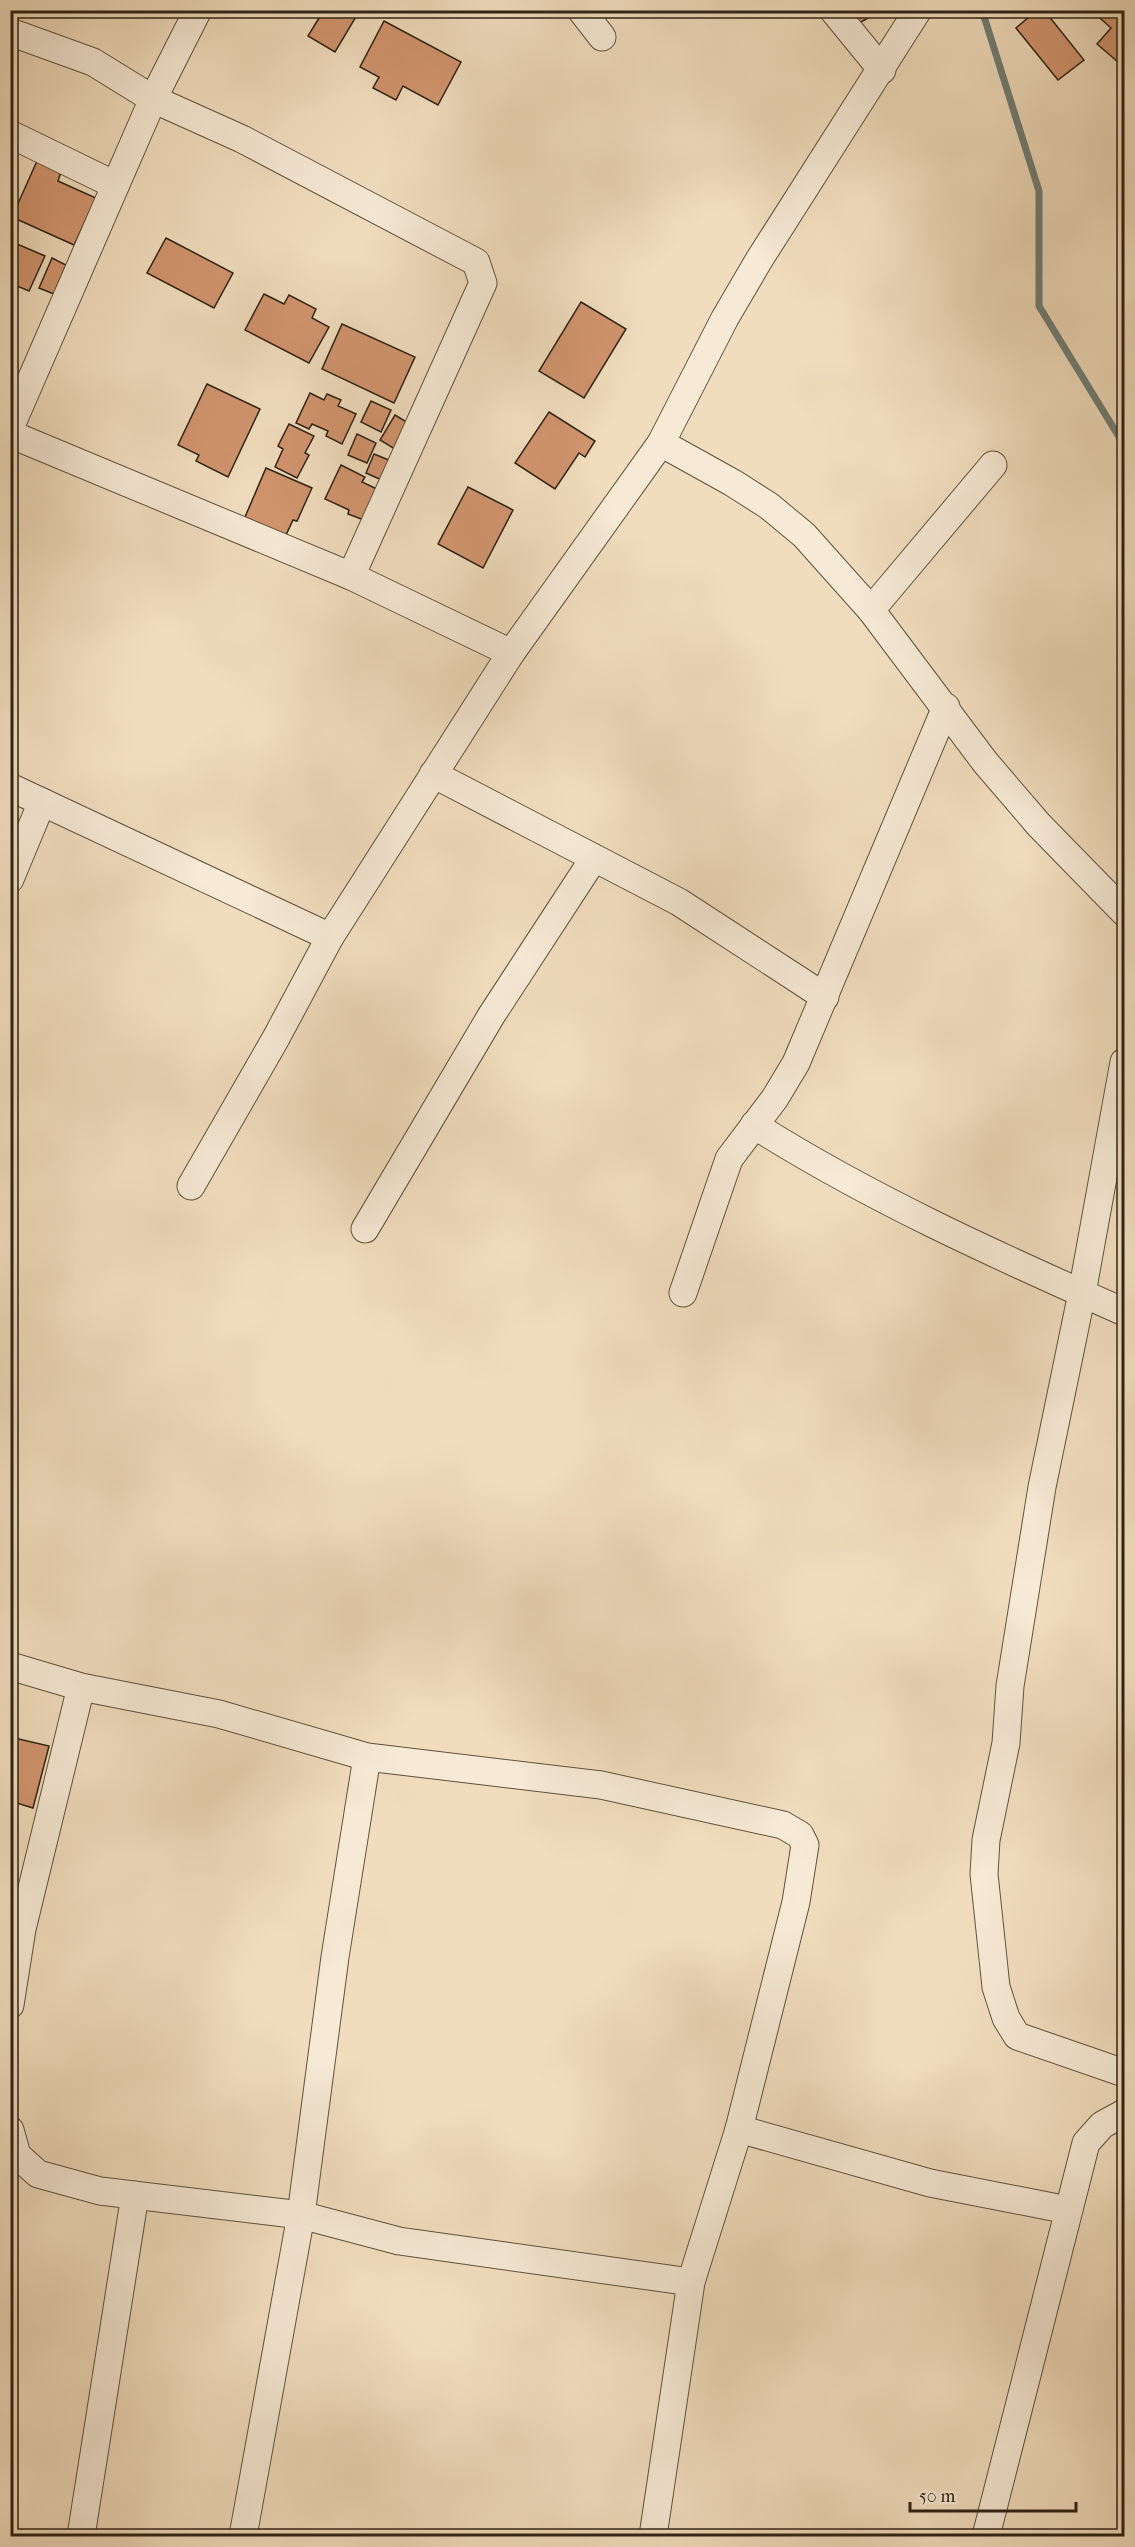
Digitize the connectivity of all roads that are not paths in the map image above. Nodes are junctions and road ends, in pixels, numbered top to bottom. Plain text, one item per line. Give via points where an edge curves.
1 (198, 10) edge
2 (581, 10) edge
3 (833, 10) edge
4 (918, 10) edge
5 (10, 32) edge
6 (602, 37) dead end
7 (882, 70) junction
8 (153, 99) junction
9 (10, 134) edge
10 (115, 185) junction
11 (10, 428) edge
12 (10, 434) edge
13 (661, 443) junction
14 (993, 465) dead end
15 (351, 576) junction
16 (871, 610) junction
17 (511, 653) junction
18 (946, 706) junction
19 (433, 774) junction
20 (10, 788) edge
21 (42, 802) junction
22 (594, 858) junction
23 (10, 879) edge
24 (1125, 912) edge
25 (330, 937) junction
26 (825, 997) junction
27 (1125, 1062) edge
28 (754, 1125) junction
29 (191, 1186) dead end
30 (365, 1229) dead end
31 (683, 1293) dead end
32 (1082, 1293) junction
33 (1125, 1312) edge
34 (10, 1666) edge
35 (81, 1687) junction
36 (367, 1757) junction
37 (10, 2006) edge
38 (1125, 2073) edge
39 (1125, 2113) edge
40 (739, 2129) junction
41 (10, 2130) edge
42 (135, 2195) junction
43 (1068, 2210) junction
44 (301, 2215) junction
45 (691, 2282) junction
46 (81, 2536) edge
47 (243, 2536) edge
48 (653, 2536) edge
49 (986, 2536) edge

1 - 8 street
2 - 6 street
3 - 7 street
4 - 7 street
5 - 8 street via 93,62
7 - 13 street via 759,260
8 - 10 street
8 - 15 street via 242,139 465,254 481,272 483,283
9 - 10 street
10 - 11 street
12 - 15 street
13 - 16 street via 769,506 804,535
13 - 17 street
14 - 16 street
15 - 17 street
16 - 18 street
17 - 19 street
18 - 24 street via 985,762
18 - 26 street
19 - 22 street
19 - 25 street
20 - 21 street
21 - 23 street
21 - 25 street
22 - 26 street via 679,902
22 - 30 street via 491,1016
25 - 29 street
26 - 28 street via 796,1063
27 - 32 street
28 - 31 street via 729,1159
28 - 32 street via 925,1220
32 - 33 street
32 - 38 street via 1042,1487 1010,1686 1006,1743 986,1840 984,1874 996,1987 1006,2018 1017,2036
34 - 35 street
35 - 36 street via 219,1714
35 - 37 street via 22,1929
36 - 40 street via 601,1785 783,1825 800,1835 805,1845 796,1902
36 - 44 street via 335,1957
39 - 43 street via 1102,2124 1086,2143
40 - 43 street via 930,2183
40 - 45 street
41 - 42 street via 16,2155 38,2174 100,2191
42 - 44 street
42 - 46 street
43 - 49 street
44 - 45 street via 399,2241
44 - 47 street
45 - 48 street

